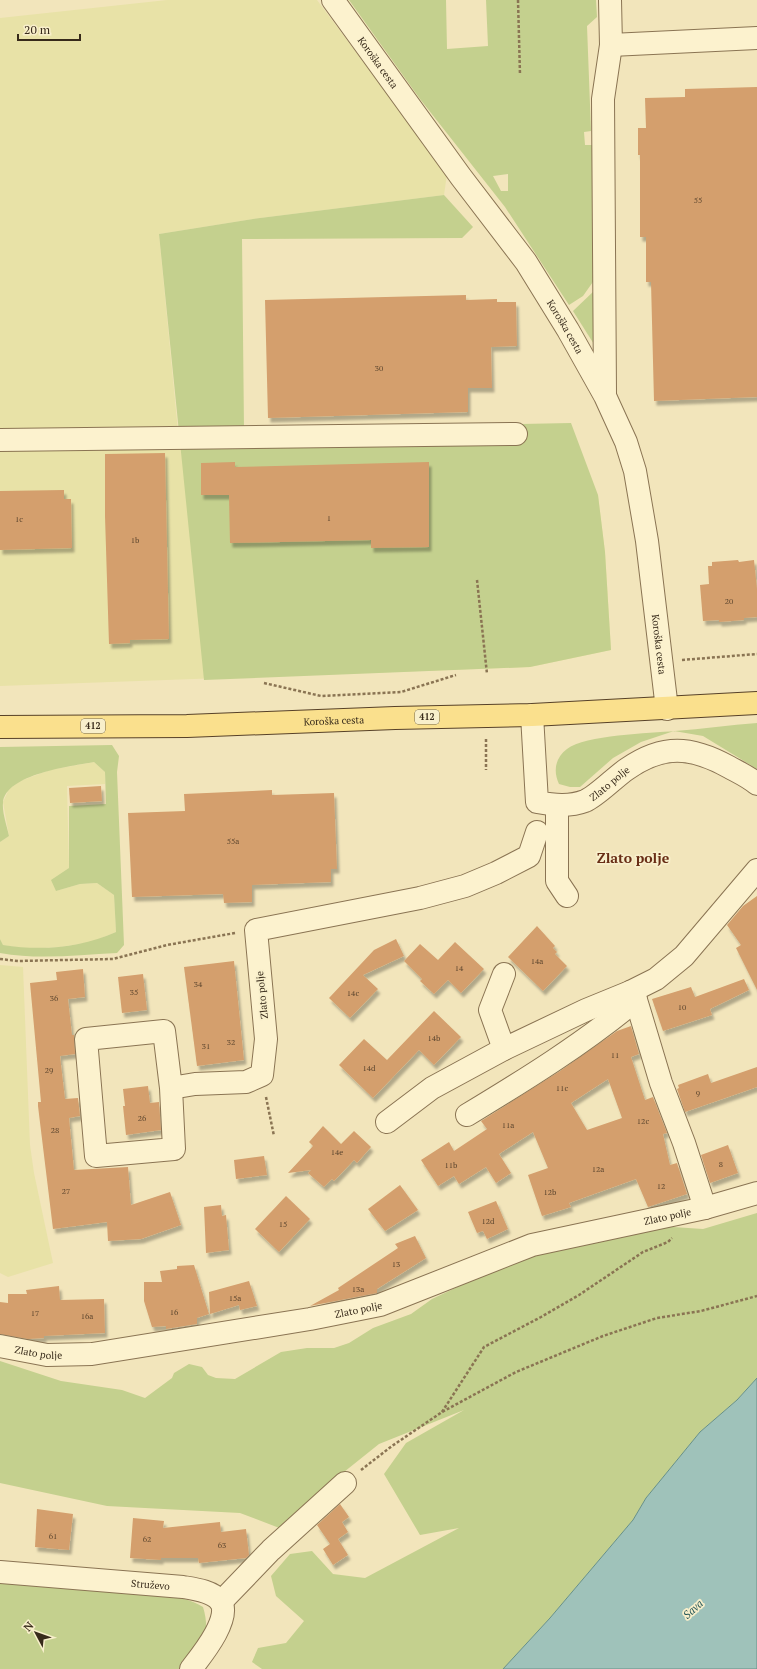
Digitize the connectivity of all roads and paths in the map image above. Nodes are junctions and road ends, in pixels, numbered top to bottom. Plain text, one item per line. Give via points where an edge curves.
1 (334, 0) edge
2 (518, 0) edge
3 (610, 0) edge
4 (757, 38) edge
5 (611, 45) junction
6 (520, 75) dead end
7 (605, 396) junction
8 (516, 434) dead end
9 (0, 440) edge
10 (478, 580) dead end
11 (757, 654) edge
12 (662, 662) junction
13 (487, 674) dead end
14 (456, 675) dead end
15 (264, 683) dead end
16 (757, 703) edge
17 (667, 709) junction
18 (532, 715) junction
19 (0, 727) edge
20 (486, 739) dead end
21 (486, 770) dead end
22 (757, 784) edge
23 (557, 806) junction
24 (537, 832) dead end
25 (757, 870) edge
26 (567, 896) dead end
27 (256, 930) junction
28 (0, 959) edge
29 (504, 974) dead end
30 (633, 996) junction
31 (504, 1049) junction
32 (262, 1075) junction
33 (171, 1088) junction
34 (467, 1115) dead end
35 (388, 1122) dead end
36 (274, 1136) dead end
37 (757, 1193) edge
38 (705, 1208) junction
39 (677, 1232) dead end
40 (757, 1296) edge
41 (0, 1346) edge
42 (442, 1412) junction
43 (345, 1483) joint
44 (0, 1572) edge
45 (221, 1602) junction
46 (191, 1669) edge

1 - 7 street, Koroška cesta via 461,177 526,262
2 - 6 path
3 - 5 street
4 - 5 street
5 - 7 street via 603,99
7 - 12 street, Koroška cesta via 626,442 634,471 647,542
8 - 9 street
10 - 13 path
11 - 12 path
12 - 17 street, Koroška cesta
14 - 15 path via 401,692 321,696
16 - 17 main road, Koroška cesta / 412
17 - 18 main road, Koroška cesta / 412
18 - 19 main road, Koroška cesta / 412 via 187,726
18 - 23 street, Zlato polje via 537,802
20 - 21 path
22 - 23 street, Zlato polje via 708,755 687,750 653,754 627,769 586,800
23 - 26 street via 557,881
24 - 27 street via 530,856 496,874 465,886 420,898
25 - 30 street via 684,956
27 - 28 path via 167,945 113,959
27 - 32 street, Zlato polje via 266,1039
29 - 31 street via 490,1010
30 - 31 street via 586,1010
30 - 34 street via 611,1021 544,1069
30 - 38 street, Zlato polje
31 - 35 street via 432,1088
32 - 33 street via 246,1082 195,1084
32 - 36 path
33 - 33 street via 174,1149 96,1156 86,1039 164,1031
37 - 38 street, Zlato polje
38 - 41 street, Zlato polje via 532,1245 380,1305 92,1354 47,1355
39 - 42 path via 668,1242 643,1252 579,1295 484,1347
40 - 42 path via 701,1311 657,1318 604,1336 516,1372
42 - 43 path via 392,1446
43 - 45 street via 271,1550
44 - 45 street, Struževo via 183,1587 202,1591
45 - 46 street via 224,1609 223,1617 211,1642

